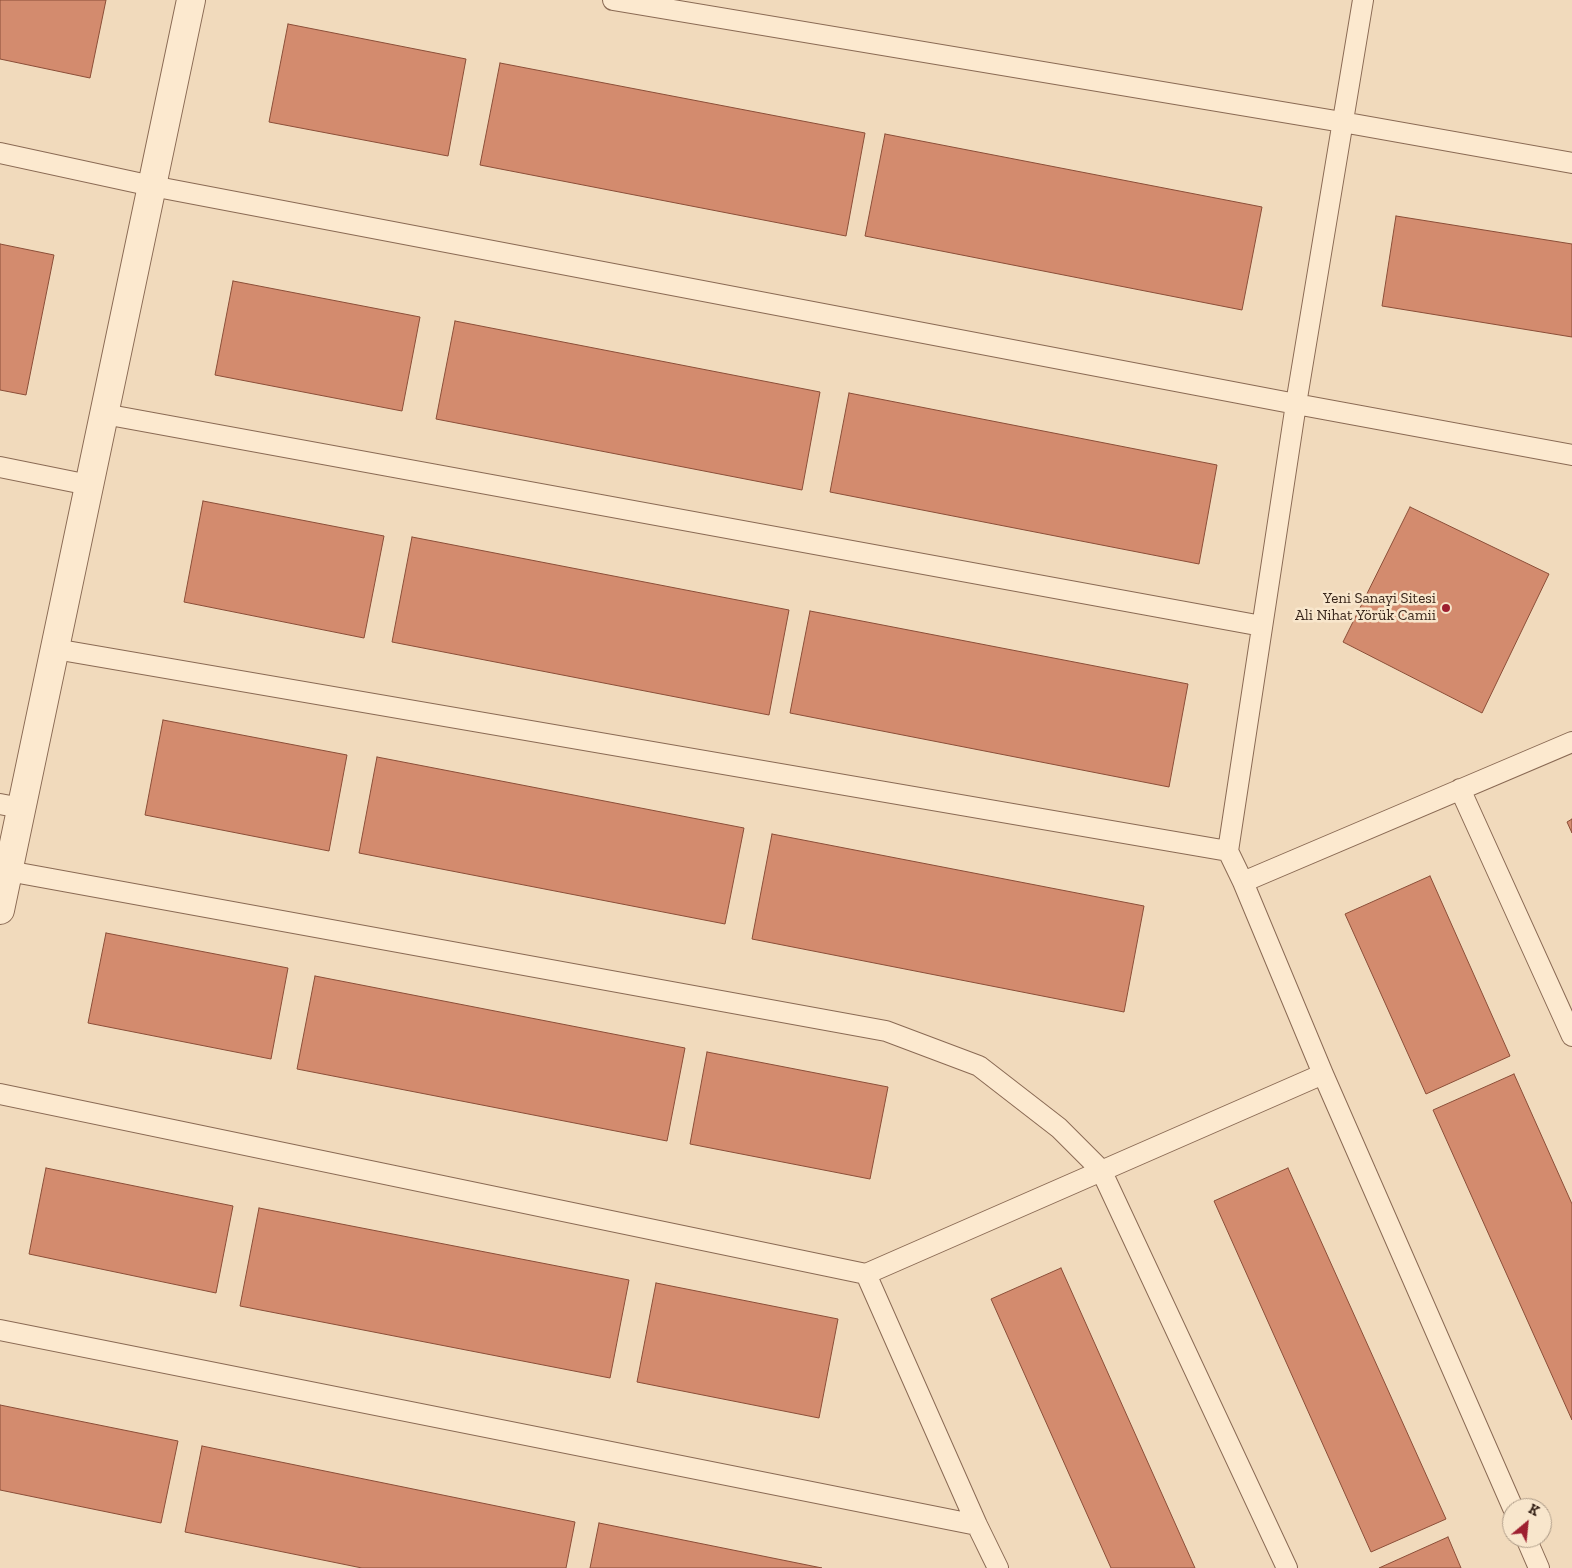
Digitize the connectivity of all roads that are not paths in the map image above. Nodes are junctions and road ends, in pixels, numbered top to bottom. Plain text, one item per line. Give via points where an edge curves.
1 (191, 0) edge
2 (613, 0) edge
3 (1363, 0) edge
4 (1342, 122) junction
5 (0, 153) edge
6 (1572, 163) edge
7 (152, 186) junction
8 (1296, 404) junction
9 (104, 414) junction
10 (1572, 455) edge
11 (0, 467) edge
12 (89, 485) junction
13 (1262, 626) junction
14 (55, 649) junction
15 (1572, 742) edge
16 (1460, 789) junction
17 (11, 806) edge
18 (1228, 851) junction
19 (8, 871) junction
20 (1243, 882) junction
21 (0, 910) edge
22 (1572, 1036) edge
23 (1323, 1074) junction
24 (0, 1094) edge
25 (1101, 1170) junction
26 (866, 1274) junction
27 (0, 1330) edge
28 (1509, 1498) edge
29 (977, 1525) junction
30 (1531, 1548) edge
31 (998, 1568) edge
32 (1287, 1568) edge
33 (1540, 1568) edge

1 - 7 street
2 - 4 lane
3 - 4 lane
4 - 6 lane
4 - 8 lane
5 - 7 lane
7 - 8 lane
7 - 9 street
8 - 10 lane
8 - 13 lane
9 - 12 street
9 - 13 lane
11 - 12 lane
12 - 14 street
13 - 18 lane
14 - 17 street
14 - 18 lane
15 - 16 lane
16 - 20 lane
16 - 22 lane
17 - 19 street
18 - 20 lane
19 - 21 street
19 - 25 lane via 886,1031 979,1066 1059,1128
20 - 23 lane
23 - 25 lane
23 - 28 lane
24 - 26 lane
25 - 26 lane
25 - 32 lane
26 - 29 lane
27 - 29 lane
29 - 31 lane
30 - 33 lane

